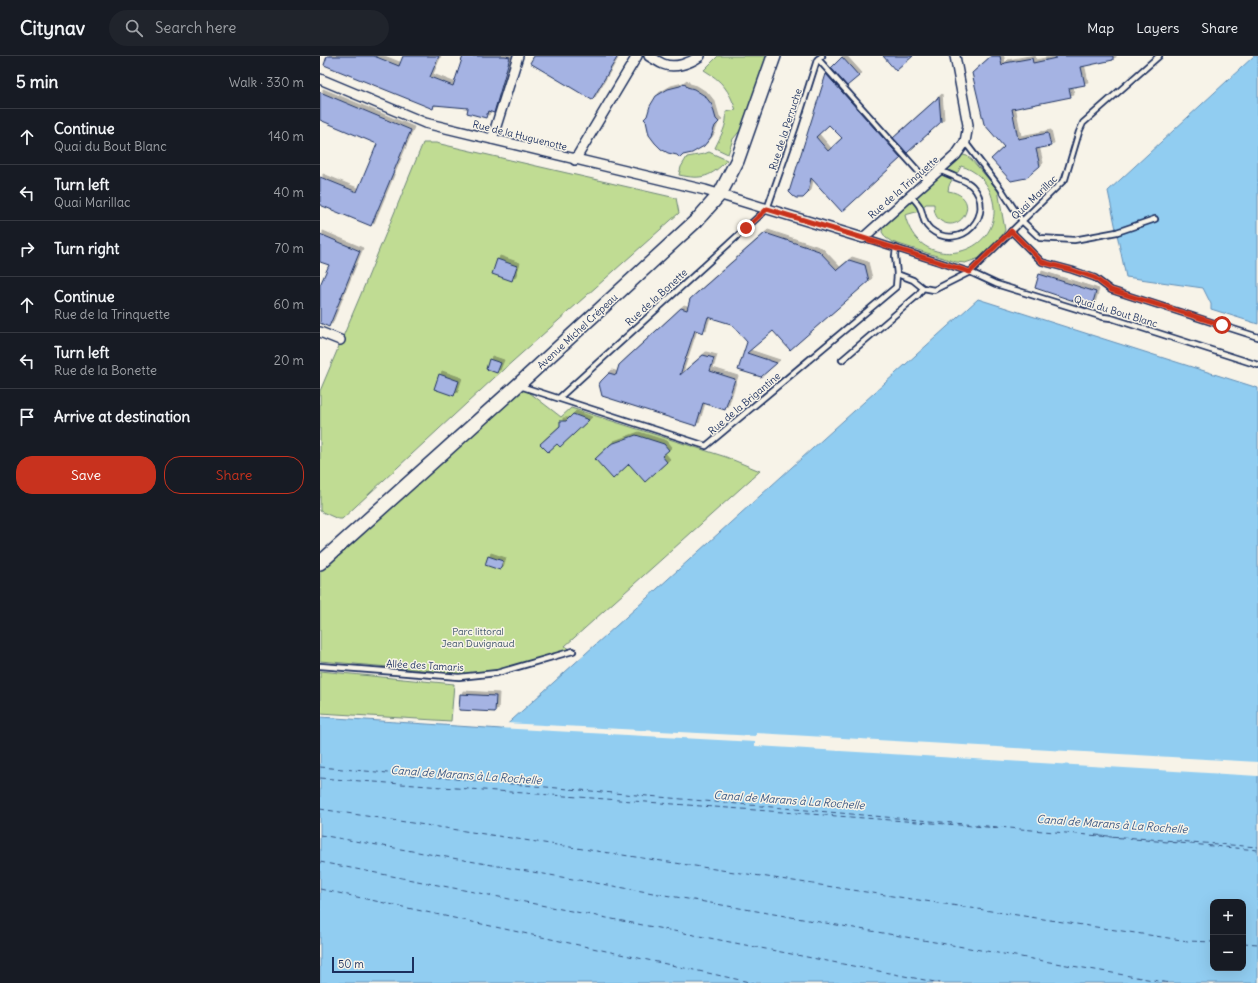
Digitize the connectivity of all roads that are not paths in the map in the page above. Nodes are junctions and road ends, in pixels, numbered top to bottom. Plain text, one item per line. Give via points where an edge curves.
1 (518, 56) edge
2 (638, 56) edge
3 (649, 56) edge
4 (700, 56) edge
5 (774, 56) edge
6 (1159, 56) edge
7 (820, 57) edge
8 (958, 57) edge
9 (320, 79) edge
10 (492, 140) junction
11 (965, 142) junction
12 (575, 160) junction
13 (939, 170) junction
14 (927, 180) junction
15 (720, 194) junction
16 (910, 196) junction
17 (767, 209) junction
18 (1155, 219) dead end
19 (1022, 221) junction
20 (1011, 231) junction
21 (863, 238) junction
22 (896, 248) junction
23 (970, 272) junction
24 (898, 274) junction
25 (923, 288) junction
26 (320, 332) edge
27 (1258, 337) edge
28 (340, 340) dead end
29 (842, 360) dead end
30 (1258, 365) edge
31 (518, 385) junction
32 (559, 398) junction
33 (320, 563) edge
34 (573, 651) dead end
35 (320, 666) edge

1 - 10 street
2 - 12 street
3 - 4 street via 665,65 679,66
5 - 15 street, Avenue Michel Crépeau via 737,161
6 - 19 lane, Quai Marillac via 1083,123 1078,132 1065,179
7 - 14 lane
7 - 17 lane, Rue de la Perruche
8 - 11 street via 968,125
9 - 10 street, Rue de la Huguenotte via 425,123
10 - 12 street, Rue de la Huguenotte
11 - 13 street, Rue de la Trinquette via 956,155
11 - 19 lane
12 - 15 street, Rue de la Huguenotte
13 - 14 street, Rue de la Trinquette
13 - 16 lane via 964,180 977,194 980,202 979,215 967,232 948,237 937,234 923,220 920,208
14 - 16 street, Rue de la Trinquette
15 - 17 street
15 - 31 street, Avenue Michel Crépeau via 697,220
16 - 21 street, Rue de la Trinquette
17 - 21 street
17 - 32 lane, Rue de la Bonette
18 - 19 lane via 1117,232 1074,240 1040,238
19 - 20 lane, Quai Marillac
20 - 23 lane, Quai Marillac
20 - 27 lane, Quai du Bout Blanc via 1042,262 1095,278 1111,290
21 - 22 lane, Quai du Bout Blanc
22 - 23 lane, Quai du Bout Blanc
22 - 24 lane
23 - 25 lane, Quai Marillac via 934,290
23 - 30 lane, Quai du Bout Blanc via 996,284
24 - 25 lane via 913,280
24 - 32 lane, Rue de la Brigantine via 896,287 706,446
25 - 29 lane
26 - 28 street
31 - 32 lane, Rue de la Brigantine
31 - 33 street, Avenue Michel Crépeau
34 - 35 lane, Allée des Tamaris via 497,673 459,677

